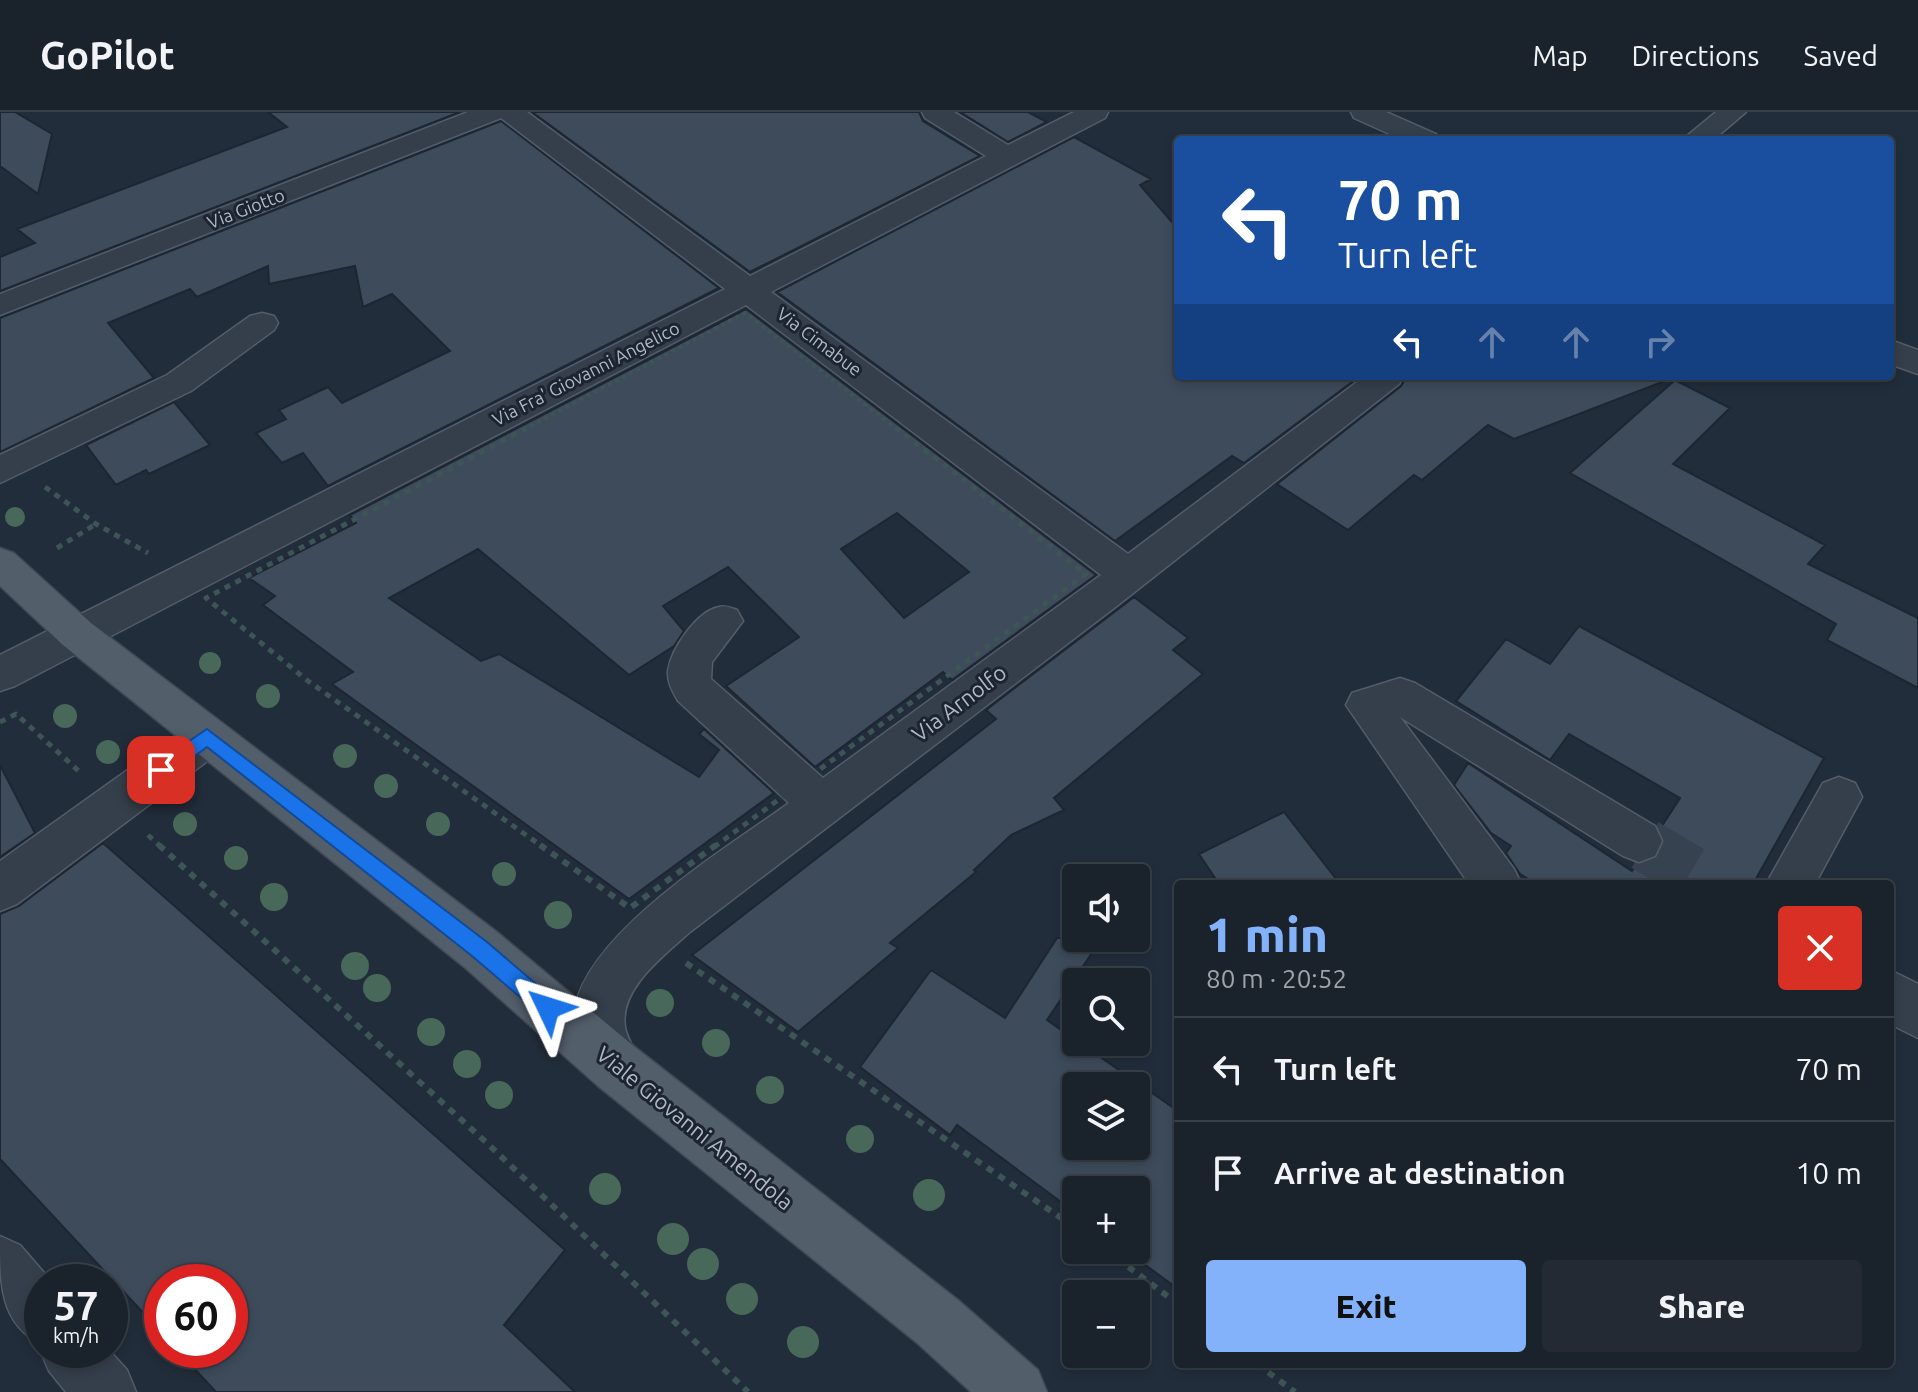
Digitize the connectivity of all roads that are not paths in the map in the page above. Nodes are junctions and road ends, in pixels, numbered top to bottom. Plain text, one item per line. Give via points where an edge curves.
1 (492, 112) edge
2 (510, 112) edge
3 (935, 112) edge
4 (1095, 112) edge
5 (1364, 112) edge
6 (1733, 112) edge
7 (1417, 136) edge
8 (1701, 136) edge
9 (1007, 157) junction
10 (749, 290) junction
11 (0, 305) edge
12 (262, 323) dead end
13 (1894, 353) edge
14 (1918, 363) edge
15 (1382, 380) edge
16 (7, 467) edge
17 (0, 563) edge
18 (1127, 574) junction
19 (723, 621) dead end
20 (77, 634) junction
21 (0, 674) edge
22 (207, 737) junction
23 (810, 795) junction
24 (1839, 797) dead end
25 (1639, 841) tunnel mouth
26 (1494, 880) edge
27 (1792, 880) edge
28 (0, 889) edge
29 (1894, 998) edge
30 (1918, 1013) edge
31 (617, 1067) junction
32 (0, 1265) edge
33 (24, 1294) edge
34 (85, 1368) edge
35 (105, 1392) edge
36 (1016, 1392) edge

1 - 11 street, Via Giotto
2 - 10 street, Via Cimabue
3 - 9 street
4 - 9 street, Via Fra' Giovanni Angelico
5 - 7 street
6 - 8 street
9 - 10 street, Via Fra' Giovanni Angelico
10 - 18 street, Via Cimabue
10 - 20 street, Via Fra' Giovanni Angelico
12 - 16 street via 179,383
13 - 14 street
15 - 18 street, Via Arnolfo
17 - 20 main road, Viale Giovanni Amendola
18 - 23 street, Via Arnolfo
19 - 23 street via 690,664 693,689
20 - 21 street, Via Fra' Giovanni Angelico
20 - 22 main road, Viale Giovanni Amendola
22 - 28 street
22 - 31 main road, Viale Giovanni Amendola via 480,949
23 - 31 street, Via Arnolfo via 633,953 614,977 600,1006 599,1030
24 - 27 street
25 - 26 street via 1400,695 1367,705
29 - 30 street
31 - 36 main road, Viale Giovanni Amendola via 937,1321
32 - 33 street
34 - 35 street

